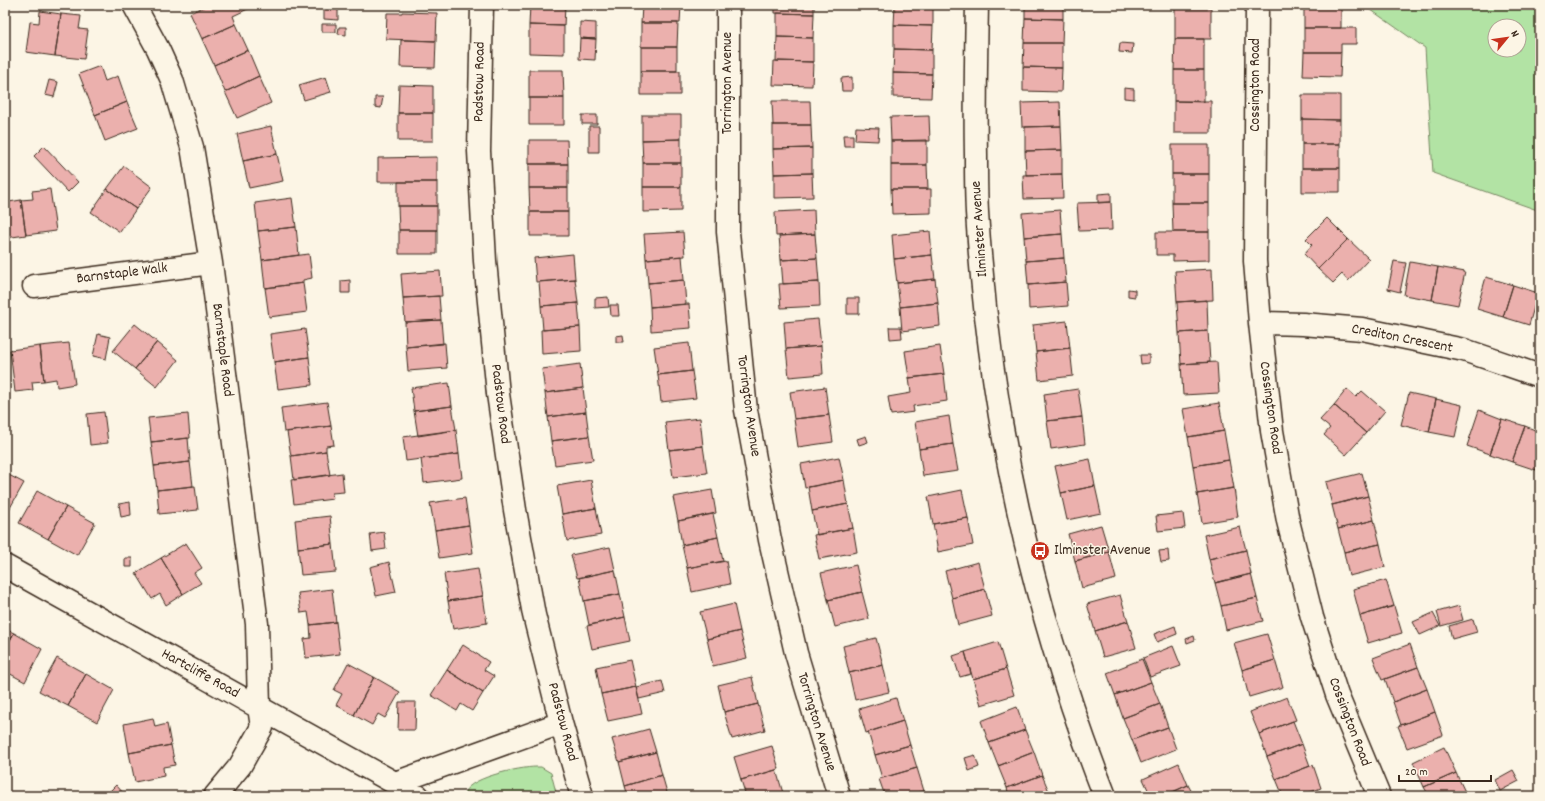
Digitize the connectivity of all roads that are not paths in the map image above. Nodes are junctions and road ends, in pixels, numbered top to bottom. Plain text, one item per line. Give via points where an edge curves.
1 (134, 5) edge
2 (482, 5) edge
3 (728, 5) edge
4 (977, 5) edge
5 (1257, 5) edge
6 (211, 263) junction
7 (34, 286) dead end
8 (1260, 324) junction
9 (1540, 376) edge
10 (5, 566) edge
11 (259, 707) junction
12 (561, 723) junction
13 (395, 783) junction
14 (215, 796) edge
15 (418, 796) edge
16 (582, 796) edge
17 (839, 796) edge
18 (1105, 796) edge
19 (1379, 796) edge

1 - 6 street, Barnstaple Road via 158,49 182,111 192,147
2 - 12 street, Padstow Road via 479,151 485,261 498,394 534,614
3 - 17 street, Torrington Avenue via 728,232 746,410 770,540 796,653
4 - 18 street, Ilminster Avenue via 977,211 996,397 1028,556 1066,688
5 - 8 street, Cossington Road via 1256,261
6 - 7 street, Barnstaple Walk
6 - 11 street, Barnstaple Road via 257,624
8 - 9 street, Crediton Crescent via 1303,324 1362,329 1464,350
8 - 19 street, Cossington Road via 1272,431 1288,521 1310,610 1337,695
10 - 11 street, Hartcliffe Road
11 - 13 street, Hartcliffe Road
11 - 14 street, Barnstaple Road via 262,727 240,766
12 - 13 street
12 - 16 street, Padstow Road
13 - 15 street, Hartcliffe Road

